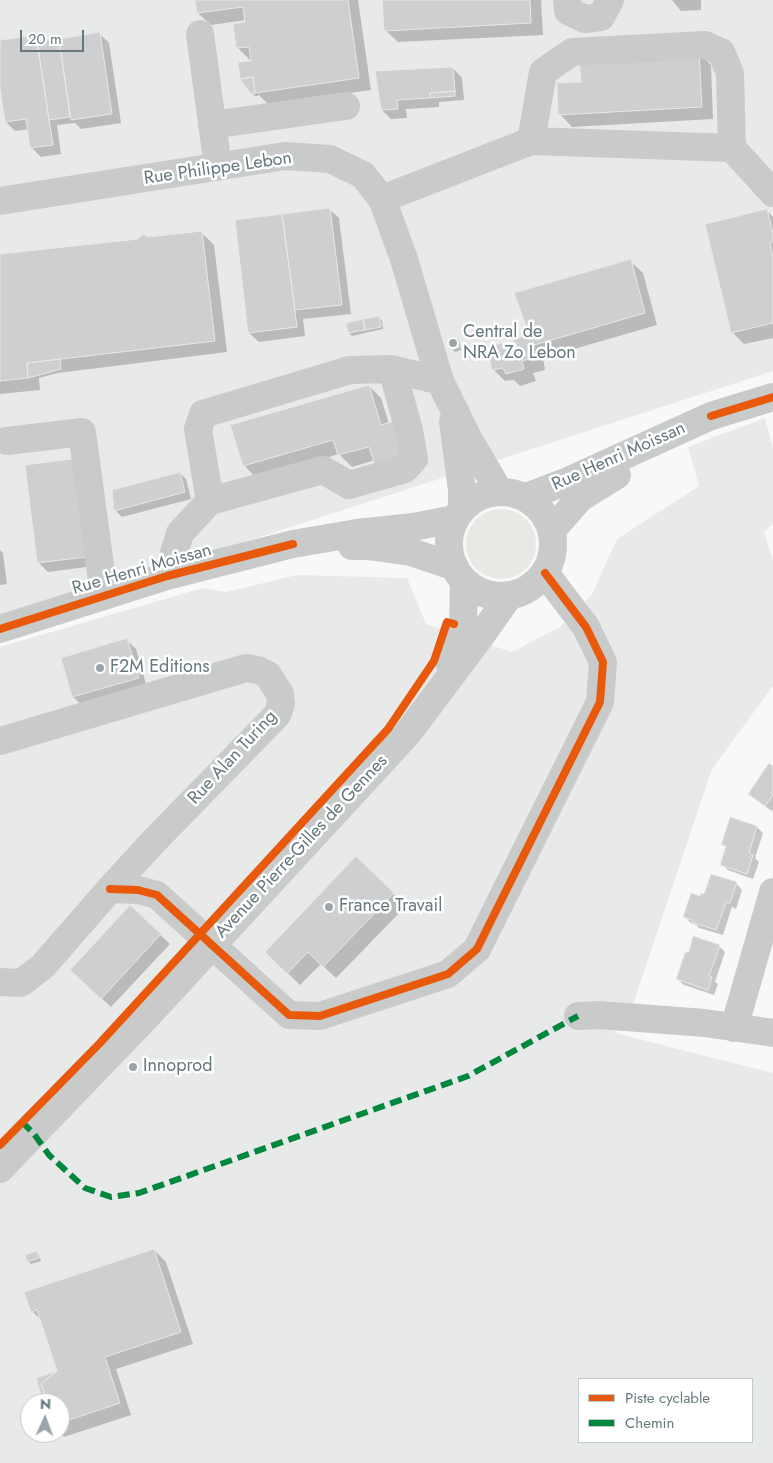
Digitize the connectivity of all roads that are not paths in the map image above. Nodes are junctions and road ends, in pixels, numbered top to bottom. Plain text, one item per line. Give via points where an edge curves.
1 (567, 0) edge
2 (610, 0) edge
3 (200, 34) dead end
4 (346, 106) dead end
5 (212, 125) junction
6 (531, 142) junction
7 (732, 148) junction
8 (218, 167) junction
9 (773, 193) edge
10 (382, 199) junction
11 (0, 201) edge
12 (392, 369) junction
13 (440, 381) junction
14 (773, 397) edge
15 (452, 407) junction
16 (711, 416) junction
17 (7, 441) dead end
18 (499, 491) junction
19 (526, 497) junction
20 (210, 501) junction
21 (459, 514) junction
22 (552, 530) junction
23 (293, 544) junction
24 (545, 573) junction
25 (460, 574) junction
26 (167, 576) junction
27 (104, 595) junction
28 (508, 596) junction
29 (0, 630) edge
30 (436, 696) junction
31 (0, 740) edge
32 (154, 841) junction
33 (110, 889) junction
34 (773, 892) edge
35 (157, 894) junction
36 (212, 945) junction
37 (0, 982) edge
38 (578, 1016) dead end
39 (734, 1028) junction
40 (773, 1034) edge
41 (0, 1169) edge

1 - 2 street via 568,10 585,19 601,17
3 - 5 street
4 - 5 street
5 - 8 street
6 - 7 street
6 - 7 street via 543,72 572,52 705,45 722,52 730,73
6 - 10 street
7 - 9 street
8 - 10 street, Rue Philippe Lebon via 286,156 330,160 362,175
8 - 11 street, Rue Philippe Lebon
10 - 13 street, Rue Philippe Lebon via 404,258
12 - 13 street
12 - 20 street via 350,370 203,414 198,429
12 - 20 street via 414,459 405,469 349,485 323,470
13 - 15 street, Rue Philippe Lebon
14 - 16 street, Rue Henri Moissan
15 - 18 street, Rue Philippe Lebon
15 - 21 street, Rue Philippe Lebon via 462,490
16 - 19 street, Rue Henri Moissan
16 - 22 street, Rue Henri Moissan via 580,498
17 - 27 street via 82,432
18 - 19 street
18 - 21 street via 473,500
19 - 22 street via 547,517
20 - 26 street via 180,533
21 - 23 street, Rue Henri Moissan via 413,527
21 - 25 street via 450,535 450,552
22 - 24 street via 552,560
23 - 25 street, Rue Henri Moissan via 367,546 411,552
23 - 26 street, Rue Henri Moissan
24 - 28 street via 535,584
24 - 36 street via 586,627 603,662 600,702 476,949 448,974 320,1016 289,1015
25 - 28 street via 477,590
25 - 30 street, Avenue Pierre-Gilles de Gennes via 463,627
26 - 27 street, Rue Henri Moissan
27 - 29 street, Rue Henri Moissan
28 - 30 street, Avenue Pierre-Gilles de Gennes
30 - 36 street, Avenue Pierre-Gilles de Gennes via 408,733
31 - 32 street, Rue Alan Turing via 246,668 268,676 280,694 277,716
32 - 33 street, Rue Alan Turing
32 - 35 street via 152,872
33 - 35 street
33 - 37 street, Rue Alan Turing via 43,966 20,983
34 - 39 street
35 - 36 street
36 - 41 street, Avenue Pierre-Gilles de Gennes
38 - 39 street via 705,1023
39 - 40 street

